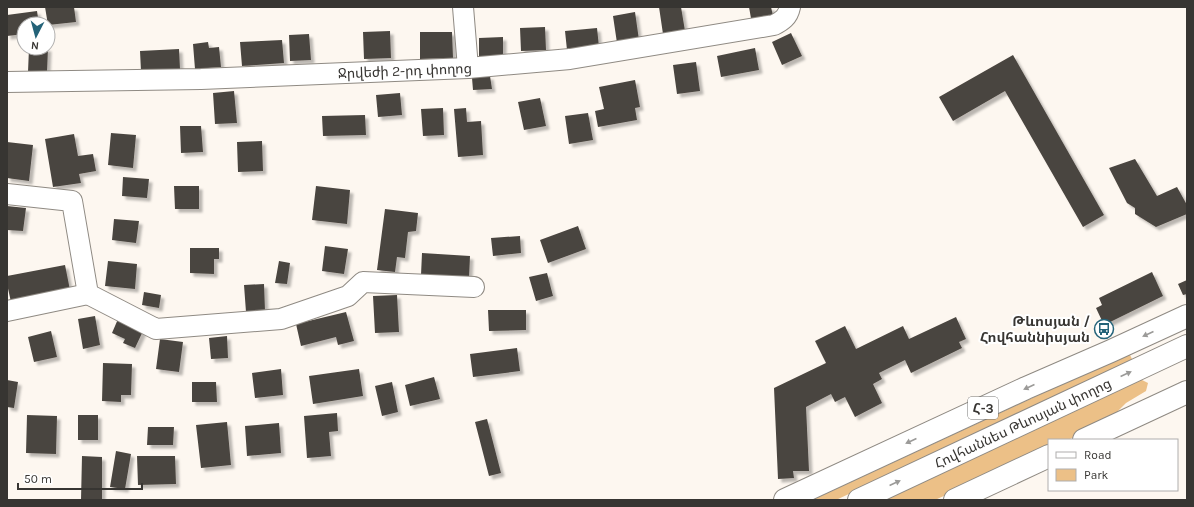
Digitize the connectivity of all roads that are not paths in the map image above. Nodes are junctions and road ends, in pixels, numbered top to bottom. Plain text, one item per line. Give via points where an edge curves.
1 (463, 7) edge
2 (790, 7) edge
3 (468, 68) junction
4 (7, 82) edge
5 (7, 194) edge
6 (474, 287) dead end
7 (88, 294) junction
8 (7, 311) edge
9 (1186, 320) edge
10 (1187, 346) edge
11 (1187, 392) edge
12 (1086, 439) edge
13 (1048, 456) edge
14 (785, 500) edge
15 (860, 500) edge
16 (955, 500) edge

1 - 3 street
2 - 3 street, Ջրվեժի 2-րդ փողոց via 784,20 774,25 570,59
3 - 4 street, Ջրվեժի 2-րդ փողոց via 201,79
5 - 7 street via 72,201
6 - 7 street via 363,282 348,296 282,319 156,329
7 - 8 street
9 -> 14 main road, Հովհաննես Թևոսյան փողոց / Հ-3 via 1026,388
15 -> 10 main road, Հովհաննես Թևոսյան փողոց / Հ-3
11 - 12 main road
13 - 16 main road

